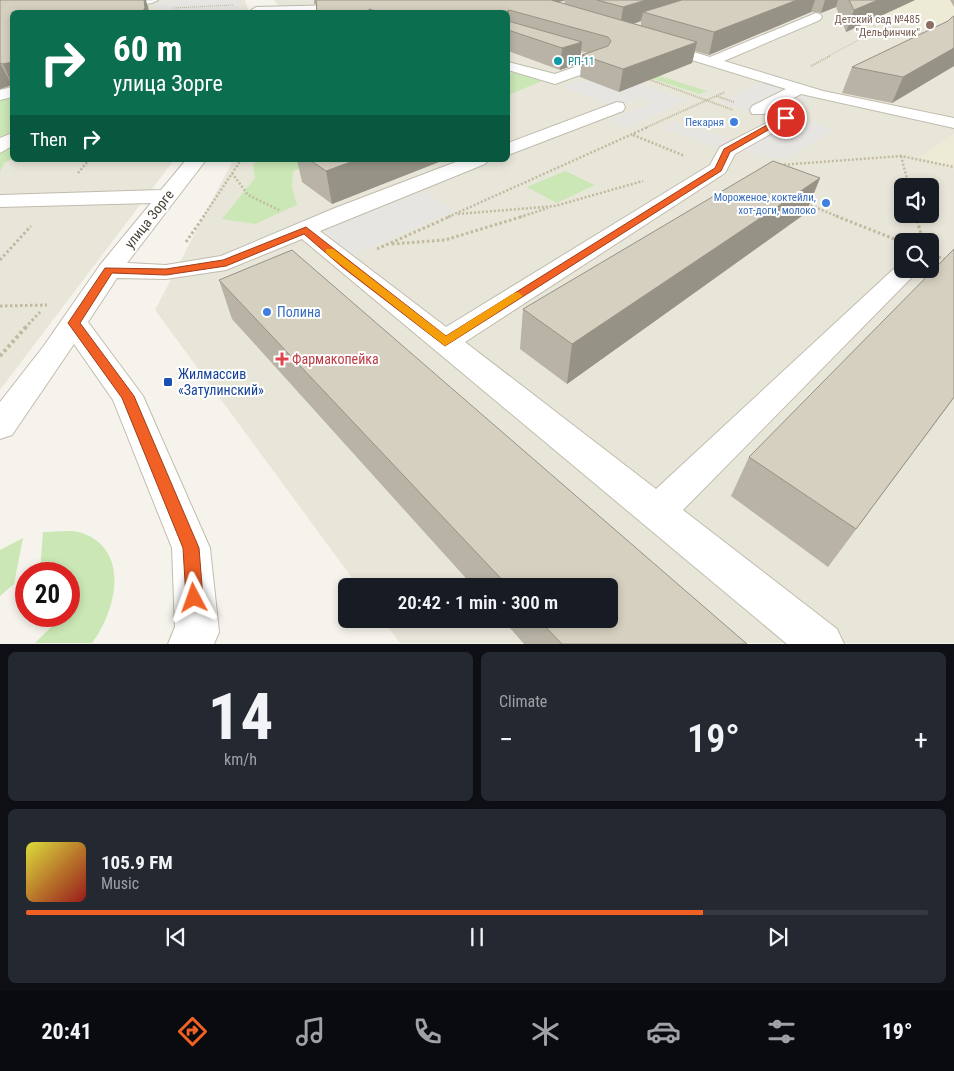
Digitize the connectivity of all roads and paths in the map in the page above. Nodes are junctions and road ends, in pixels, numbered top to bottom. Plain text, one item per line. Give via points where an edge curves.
1 (96, 0) edge
2 (428, 0) edge
3 (359, 4) edge
4 (155, 6) edge
5 (256, 8) edge
6 (317, 10) edge
7 (384, 10) edge
8 (816, 17) dead end
9 (928, 34) edge
10 (510, 36) edge
11 (522, 39) junction
12 (648, 42) edge
13 (510, 43) edge
14 (712, 61) junction
15 (600, 63) junction
16 (510, 66) edge
17 (758, 76) junction
18 (840, 85) dead end
19 (800, 89) junction
20 (713, 90) dead end
21 (722, 93) junction
22 (820, 95) junction
23 (708, 99) junction
24 (617, 107) dead end
25 (773, 117) junction
26 (590, 118) junction
27 (954, 123) edge
28 (632, 135) junction
29 (10, 140) edge
30 (0, 148) edge
31 (510, 148) edge
32 (901, 156) dead end
33 (194, 162) edge
34 (474, 162) edge
35 (718, 169) junction
36 (232, 173) dead end
37 (907, 178) edge
38 (168, 196) junction
39 (0, 201) edge
40 (801, 202) edge
41 (555, 206) dead end
42 (306, 230) junction
43 (894, 239) edge
44 (389, 244) junction
45 (939, 257) edge
46 (954, 263) edge
47 (345, 264) junction
48 (109, 270) junction
49 (899, 278) edge
50 (0, 306) edge
51 (74, 323) junction
52 (445, 342) junction
53 (0, 356) edge
54 (0, 426) edge
55 (657, 511) junction
56 (190, 644) edge
57 (822, 644) edge

1 - 4 street via 105,6
2 - 7 street
3 - 7 street
4 - 5 path
5 - 6 street
8 - 14 street
9 - 17 path via 871,21 877,30 801,71
10 - 11 street
11 - 13 street
11 - 15 street
12 - 14 street
14 - 17 street
15 - 16 street via 555,79
15 - 23 path
17 - 19 street
17 - 21 path
18 - 22 street
19 - 22 street
19 - 25 street
20 - 21 path
21 - 23 path
22 - 27 street
23 - 25 path
23 - 28 path
24 - 26 street
25 - 35 street via 727,151
26 - 28 path
26 - 31 street
28 - 35 path
28 - 44 path
29 - 30 street
32 - 37 path
33 - 38 street, улица Зорге
34 - 42 street via 408,192
35 - 52 street
36 - 42 path via 248,195 290,215
38 - 39 street
38 - 48 street, улица Зорге
40 - 43 path
41 - 44 path via 445,240
42 - 47 street
42 - 48 street via 226,262 166,272
44 - 47 path
45 - 46 path
47 - 52 street
48 - 51 street, улица Зорге
49 - 55 street
50 - 53 path via 47,305
51 - 54 street, улица Зорге
51 - 56 street via 127,396 191,548 197,632
52 - 55 street
55 - 57 street

